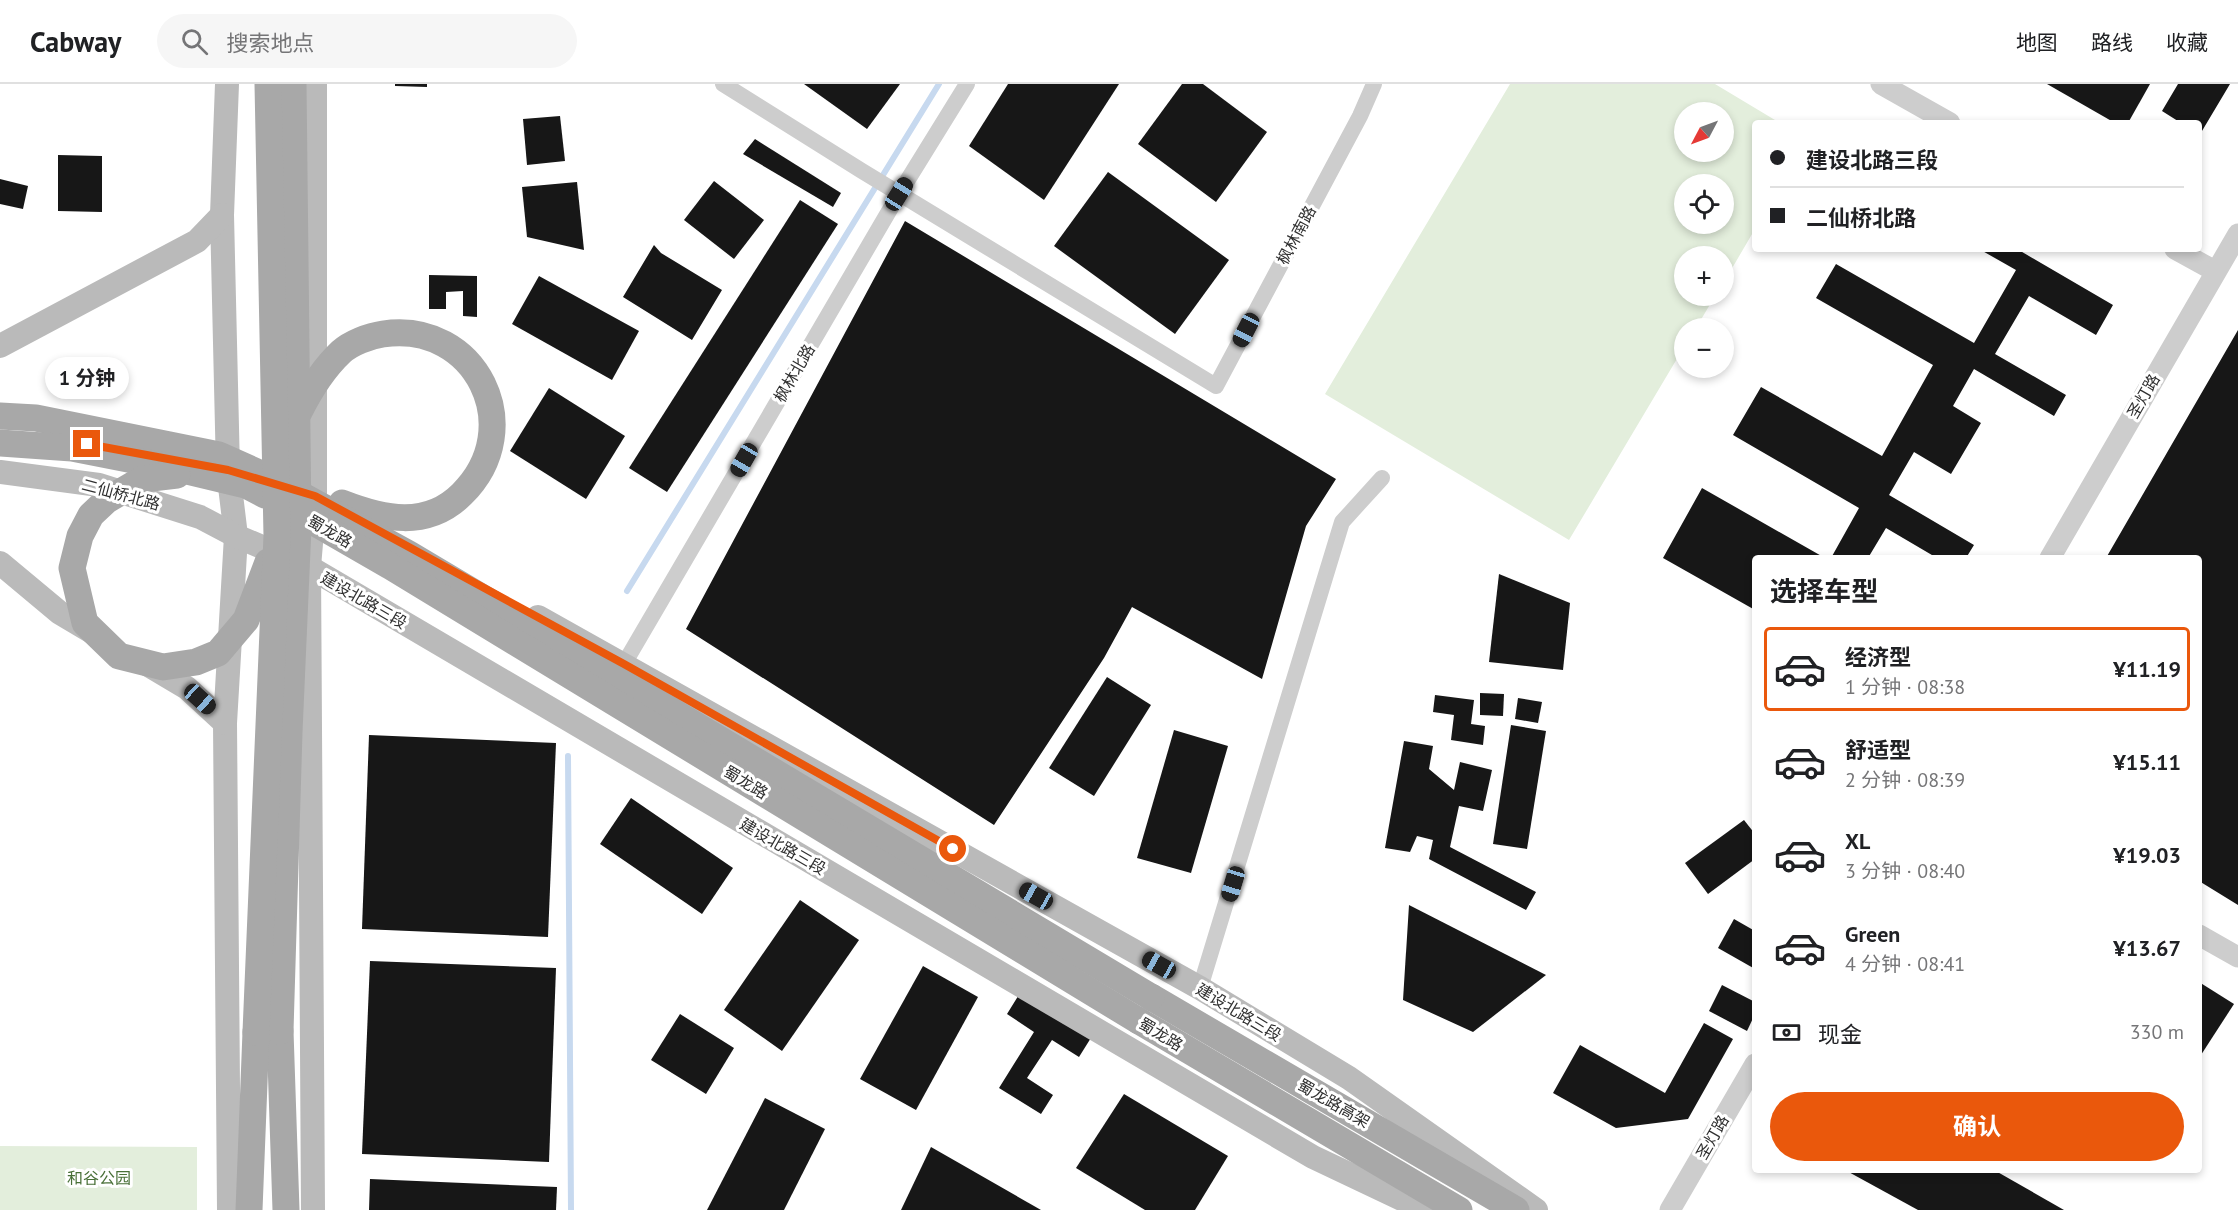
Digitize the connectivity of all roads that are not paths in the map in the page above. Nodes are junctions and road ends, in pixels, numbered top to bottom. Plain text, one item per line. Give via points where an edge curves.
1 (227, 84) edge
2 (268, 84) edge
3 (293, 84) edge
4 (315, 84) edge
5 (723, 84) edge
6 (967, 84) edge
7 (1374, 84) edge
8 (1881, 84) edge
9 (1945, 120) edge
10 (894, 190) junction
11 (222, 215) junction
12 (2238, 234) edge
13 (2180, 252) edge
14 (2215, 272) junction
15 (0, 346) edge
16 (298, 414) junction
17 (0, 417) edge
18 (0, 433) edge
19 (0, 443) edge
20 (228, 470) junction
21 (0, 472) edge
22 (268, 477) junction
23 (1382, 478) dead end
24 (315, 496) junction
25 (286, 506) junction
26 (236, 536) junction
27 (277, 536) junction
28 (2052, 555) edge
29 (0, 563) edge
30 (309, 567) junction
31 (624, 664) junction
32 (225, 723) junction
33 (2202, 937) edge
34 (2238, 957) edge
35 (1200, 988) junction
36 (1151, 997) joint
37 (268, 1031) junction
38 (1752, 1069) edge
39 (229, 1210) edge
40 (249, 1210) edge
41 (286, 1210) edge
42 (313, 1210) edge
43 (1425, 1210) edge
44 (1459, 1210) edge
45 (1516, 1210) edge
46 (1536, 1210) edge
47 (1670, 1210) edge

1 - 11 main road
2 - 27 main road, bridge
3 - 16 main road, bridge
4 - 24 main road
5 - 10 street
6 - 10 street, 枫林北路
7 - 10 street, 枫林南路 via 1216,386
8 - 9 street
10 - 31 street, 枫林北路
11 - 15 main road via 197,241
11 - 20 main road
12 - 14 street, 圣灯路
13 - 14 street
14 - 28 street, 圣灯路
16 - 22 main road, bridge via 321,375 343,351 371,336 400,332 429,336 455,350 476,371 489,397 494,426 489,455 476,481 455,501 428,515 396,519 364,512
16 - 37 main road, bridge via 298,527 289,732
17 - 22 main road, 蜀龙路, bridge via 36,418 219,455
18 - 20 main road via 87,444
19 - 25 main road, 蜀龙路, bridge via 72,448 180,469 246,485
20 - 24 main road, 建设北路三段
20 - 26 main road
21 - 26 main road, 二仙桥北路 via 99,485 200,517
22 - 36 main road, 蜀龙路, bridge via 409,554
23 - 35 street via 1342,522
24 - 30 main road
24 - 31 main road, 建设北路三段
25 - 27 main road, bridge via 177,475 143,479 107,500 91,515 80,536 72,568 85,623 119,656 163,667 196,662 218,653 246,620
25 - 44 main road, 蜀龙路, bridge
26 - 30 main road, 建设北路三段
26 - 32 main road
27 - 37 main road, bridge
29 - 32 main road via 60,613 187,688
30 - 42 main road
30 - 43 main road, 建设北路三段 via 1312,1156
31 - 35 main road, 建设北路三段
32 - 39 main road
33 - 34 street
35 - 46 main road, 建设北路三段 via 1349,1078
36 - 45 main road, 蜀龙路高架
37 - 40 main road
37 - 41 main road
38 - 47 street, 圣灯路

